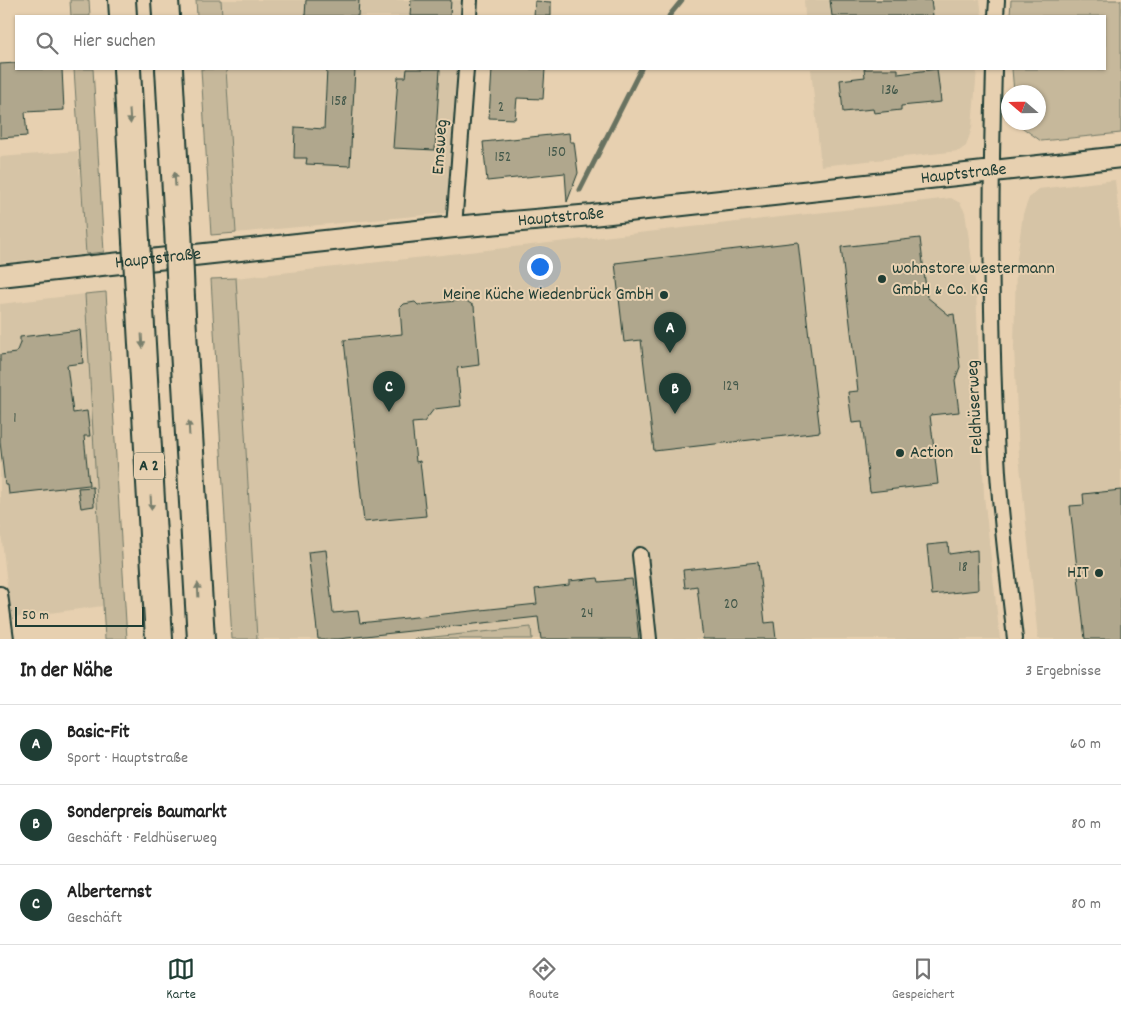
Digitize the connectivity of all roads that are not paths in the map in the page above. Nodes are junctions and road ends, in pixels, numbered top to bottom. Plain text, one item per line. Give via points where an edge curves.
1 (122, 0) edge
2 (165, 0) edge
3 (470, 0) edge
4 (997, 0) edge
5 (123, 15) edge
6 (166, 15) edge
7 (469, 15) edge
8 (996, 15) edge
9 (127, 70) edge
10 (169, 70) edge
11 (466, 70) edge
12 (994, 70) edge
13 (1121, 157) edge
14 (990, 173) junction
15 (454, 227) junction
16 (0, 276) edge
17 (640, 555) dead end
18 (0, 602) edge
19 (6, 639) edge
20 (159, 639) edge
21 (201, 639) edge
22 (649, 639) edge
23 (1015, 639) edge

1 - 5 highway
2 - 6 highway
3 - 7 street
4 - 8 street
9 -> 20 highway, A 2, bridge
21 -> 10 highway, bridge
11 - 15 street, Emsweg
12 - 14 street, Feldhüserweg
13 - 14 street, Hauptstraße
14 - 15 street, Hauptstraße
14 - 23 street, Feldhüserweg via 996,436
15 - 16 street, Hauptstraße
17 - 22 street
18 - 19 street

